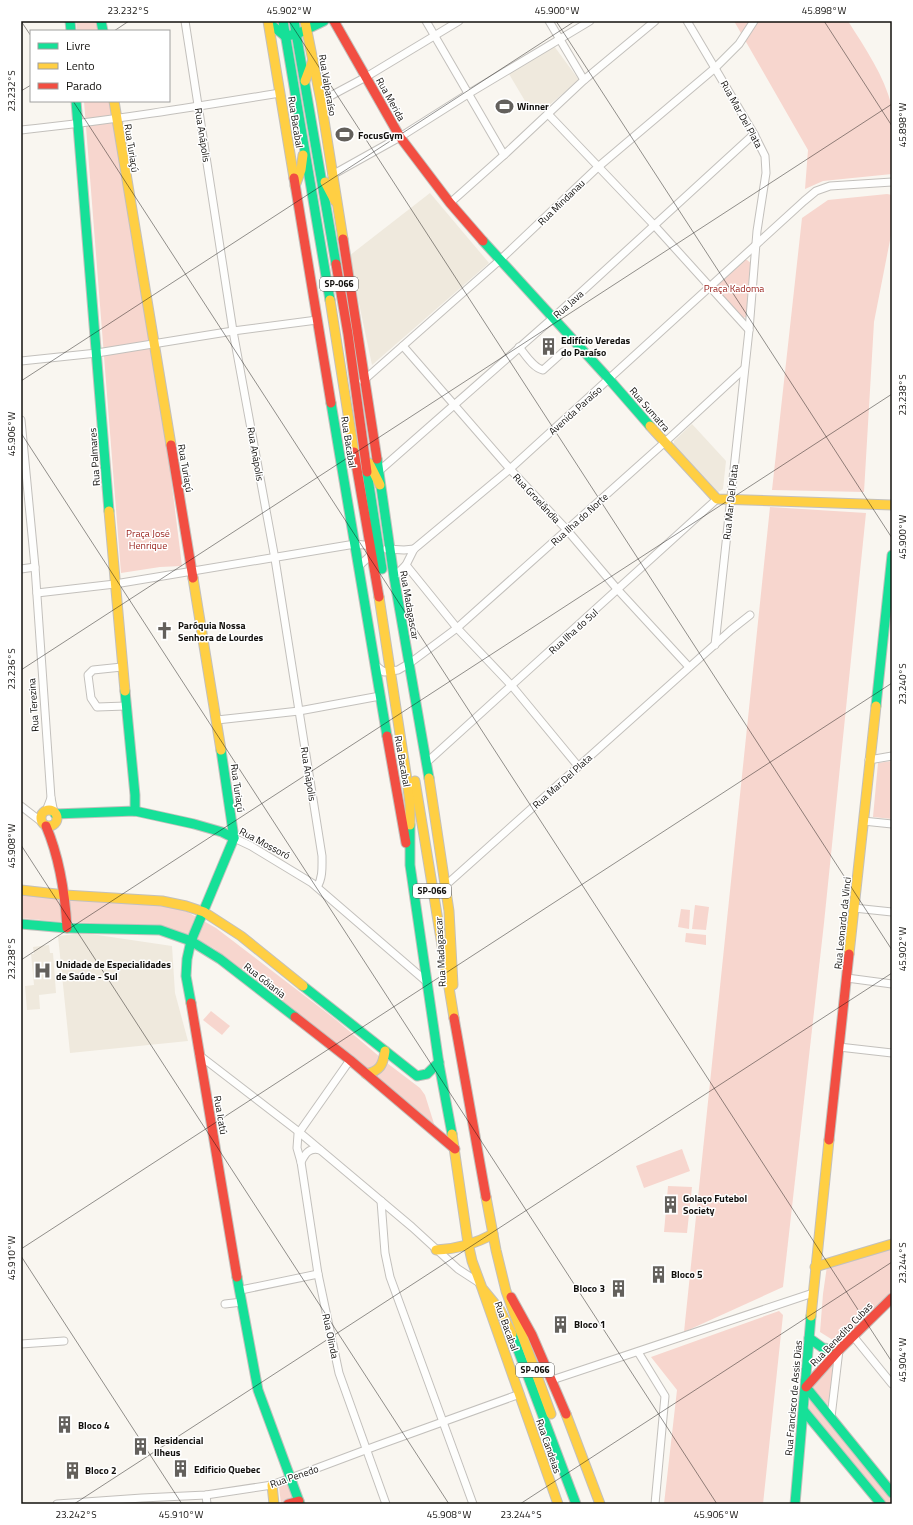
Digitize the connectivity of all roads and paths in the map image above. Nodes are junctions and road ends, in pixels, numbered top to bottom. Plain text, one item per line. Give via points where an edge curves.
1 (185, 21) edge
2 (283, 21) edge
3 (294, 21) edge
4 (324, 21) edge
5 (334, 21) edge
6 (426, 21) edge
7 (459, 21) edge
8 (549, 21) edge
9 (590, 21) edge
10 (654, 21) edge
11 (687, 21) edge
12 (754, 21) edge
13 (268, 22) edge
14 (306, 25) edge
15 (297, 34) junction
16 (285, 36) junction
17 (435, 36) junction
18 (560, 39) junction
19 (313, 60) junction
20 (715, 68) junction
21 (366, 77) junction
22 (584, 80) junction
23 (305, 81) junction
24 (280, 92) junction
25 (468, 94) junction
26 (321, 101) junction
27 (76, 102) edge
28 (114, 102) edge
29 (199, 106) junction
30 (548, 114) junction
31 (116, 119) junction
32 (78, 124) junction
33 (21, 130) edge
34 (754, 134) junction
35 (303, 136) junction
36 (400, 137) junction
37 (504, 155) junction
38 (598, 167) junction
39 (320, 174) junction
40 (332, 175) junction
41 (892, 182) edge
42 (295, 186) junction
43 (335, 200) junction
44 (450, 203) junction
45 (654, 225) junction
46 (757, 242) junction
47 (500, 260) junction
48 (709, 287) junction
49 (553, 318) junction
50 (317, 320) junction
51 (749, 330) junction
52 (234, 331) junction
53 (154, 344) junction
54 (403, 346) junction
55 (519, 347) junction
56 (563, 352) dead end
57 (97, 353) junction
58 (21, 361) edge
59 (744, 369) junction
60 (609, 379) junction
61 (363, 381) junction
62 (454, 406) junction
63 (21, 420) edge
64 (664, 443) junction
65 (365, 457) junction
66 (510, 469) junction
67 (379, 472) junction
68 (380, 485) junction
69 (717, 499) junction
70 (731, 499) junction
71 (892, 505) edge
72 (567, 530) junction
73 (355, 544) junction
74 (374, 549) junction
75 (414, 549) junction
76 (390, 550) junction
77 (892, 555) edge
78 (275, 558) junction
79 (406, 564) junction
80 (35, 567) junction
81 (358, 567) junction
82 (21, 569) edge
83 (192, 570) junction
84 (394, 577) junction
85 (115, 584) junction
86 (618, 590) junction
87 (37, 593) junction
88 (750, 615) dead end
89 (457, 628) junction
90 (715, 645) junction
91 (410, 663) junction
92 (375, 665) junction
93 (122, 667) junction
94 (689, 667) junction
95 (394, 671) junction
96 (512, 686) junction
97 (380, 696) junction
98 (126, 706) junction
99 (299, 711) junction
100 (217, 720) junction
101 (892, 756) edge
102 (869, 760) junction
103 (427, 762) junction
104 (578, 766) junction
105 (21, 806) edge
106 (135, 811) junction
107 (49, 818) junction
108 (863, 821) junction
109 (892, 824) edge
110 (234, 838) junction
111 (410, 865) junction
112 (446, 885) junction
113 (317, 887) junction
114 (21, 890) edge
115 (65, 895) junction
116 (854, 908) junction
117 (204, 912) junction
118 (892, 912) edge
119 (21, 924) edge
120 (67, 928) junction
121 (191, 941) junction
122 (441, 943) junction
123 (421, 946) junction
124 (847, 978) junction
125 (427, 982) junction
126 (892, 984) edge
127 (454, 1014) junction
128 (839, 1047) junction
129 (385, 1051) junction
130 (892, 1053) edge
131 (199, 1055) junction
132 (350, 1060) junction
133 (439, 1062) junction
134 (366, 1074) junction
135 (299, 1132) junction
136 (455, 1149) junction
137 (321, 1150) junction
138 (301, 1162) junction
139 (381, 1201) junction
140 (493, 1234) junction
141 (468, 1243) junction
142 (892, 1244) edge
143 (436, 1250) junction
144 (816, 1267) junction
145 (318, 1274) junction
146 (481, 1285) junction
147 (240, 1290) junction
148 (506, 1291) junction
149 (813, 1293) junction
150 (892, 1298) edge
151 (242, 1302) junction
152 (225, 1304) dead end
153 (853, 1336) junction
154 (809, 1338) junction
155 (64, 1341) dead end
156 (21, 1344) edge
157 (839, 1350) junction
158 (638, 1352) junction
159 (552, 1380) junction
160 (892, 1384) edge
161 (806, 1387) junction
162 (520, 1394) junction
163 (804, 1411) junction
164 (831, 1417) junction
165 (443, 1423) junction
166 (366, 1450) junction
167 (290, 1478) junction
168 (272, 1485) junction
169 (892, 1493) edge
170 (206, 1495) junction
171 (142, 1501) edge
172 (75, 1503) edge
173 (299, 1503) edge
174 (57, 1504) edge
175 (207, 1504) edge
176 (274, 1504) edge
177 (288, 1504) edge
178 (386, 1504) edge
179 (473, 1504) edge
180 (558, 1504) edge
181 (576, 1504) edge
182 (584, 1504) edge
183 (600, 1504) edge
184 (655, 1504) edge
185 (795, 1504) edge
186 (881, 1504) edge

1 - 29 street, Rua Anápolis
2 - 16 street, SP-066
3 - 15 street, SP-066
4 - 14 street
5 - 21 street, Rua Merida
6 - 17 street
7 - 17 street
8 - 18 street
9 - 18 street
10 - 22 street
11 - 20 street, Rua Mar Del Plata
12 - 20 street, Rua Mindanau via 739,44
13 - 16 street
13 - 24 street, Rua Bacabal
14 - 15 street
14 - 19 street, Rua Valparaíso
15 - 16 street
15 - 23 street, SP-066
16 - 35 street, SP-066
17 - 21 street
17 - 25 street
18 - 22 street
18 - 25 street
19 - 23 street
19 - 26 street, Rua Valparaíso
20 - 34 street, Rua Mar Del Plata
20 - 38 street, Rua Mindanau
21 - 26 street
21 - 36 street, Rua Merida
22 - 30 street
23 - 39 street, SP-066
24 - 29 street
24 - 42 street, Rua Bacabal
25 - 36 street
25 - 37 street
26 - 40 street, Rua Valparaíso
27 - 32 street, Rua Palmares
28 - 31 street, Rua Turiaçú
29 - 31 street
29 - 52 street, Rua Anápolis
30 - 37 street
30 - 38 street
31 - 32 street
31 - 53 street, Rua Turiaçú
32 - 33 street
32 - 57 street, Rua Palmares
34 - 45 street, Rua Java
34 - 46 street, Rua Mar Del Plata via 765,156 766,173
35 - 42 street via 301,170
35 - 74 street, SP-066 via 363,507
36 - 40 street
36 - 44 street, Rua Merida
37 - 44 street
38 - 45 street
38 - 47 street, Rua Mindanau
39 - 43 street
39 - 65 street, SP-066 via 348,334
40 - 43 street, Rua Valparaíso
41 - 46 street, Avenida Paraíso via 830,186 816,192
42 - 50 street, Rua Bacabal
43 - 61 street, Rua Madagascar
44 - 47 street, Rua Sumatra
45 - 48 street
45 - 49 street, Rua Java
46 - 48 street, Avenida Paraíso
46 - 51 street, Rua Mar Del Plata
47 - 49 street, Rua Sumatra
47 - 54 street, Rua Mindanau
48 - 51 street
48 - 60 street, Avenida Paraíso
49 - 55 street, Rua Java
49 - 60 street, Rua Sumatra
50 - 52 street
50 - 73 street, Rua Bacabal
51 - 59 street, Rua Mar Del Plata
52 - 53 street
52 - 78 street, Rua Anápolis
53 - 57 street
53 - 83 street, Rua Turiaçú
54 - 61 street, Rua Mindanau
54 - 62 street, Rua Groelândia
55 - 56 street via 534,365 543,370
55 - 62 street, Rua Java
57 - 58 street
57 - 85 street, Rua Palmares
59 - 64 street, Rua Ilha do Norte
59 - 70 street, Rua Mar Del Plata
60 - 64 street, Rua Sumatra
60 - 66 street, Avenida Paraíso
61 - 67 street, Rua Madagascar
62 - 66 street, Rua Groelândia
62 - 67 street, Rua Java
63 - 80 street, Rua Terezina
64 - 69 street, Rua Sumatra
64 - 72 street, Rua Ilha do Norte
65 - 68 street
65 - 74 street, SP-066
66 - 72 street, Rua Groelândia
66 - 75 street, Avenida Paraíso
67 - 68 street, Rua Madagascar
68 - 76 street, Rua Madagascar
69 - 70 street
69 - 86 street, Rua Ilha do Sul
70 - 71 street
70 - 90 street, Rua Mar Del Plata
72 - 86 street, Rua Groelândia
72 - 89 street, Rua Ilha do Norte
73 - 74 street
73 - 78 street
73 - 81 street, Rua Bacabal
74 - 76 street
74 - 81 street
74 - 95 street, SP-066
75 - 76 street
75 - 79 street, Avenida Paraíso
76 - 84 street, Rua Madagascar
77 - 102 street, Rua Leonardo da Vinci
78 - 83 street
78 - 99 street, Rua Anápolis
79 - 84 street, Avenida Paraíso
79 - 89 street
80 - 82 street
80 - 87 street, Rua Terezina
81 - 92 street, Rua Bacabal
83 - 85 street
83 - 100 street, Rua Turiaçú
84 - 91 street, Rua Madagascar
85 - 87 street
85 - 93 street, Rua Palmares
86 - 94 street, Rua Groelândia
86 - 96 street, Rua Ilha do Sul
87 - 107 street, Rua Terezina via 51,798
88 - 90 street
89 - 91 street, Rua Ilha do Norte
89 - 96 street
90 - 94 street, Rua Mar Del Plata
91 - 95 street, Rua Ilha do Norte
91 - 103 street, Rua Madagascar
92 - 95 street via 384,672
92 - 97 street, Rua Bacabal
93 - 98 street, Rua Palmares
93 - 98 street via 93,670 88,674 91,698 97,707
94 - 104 street, Rua Mar Del Plata
95 - 111 street, SP-066 via 410,804
95 - 122 street, SP-066
96 - 103 street, Rua Ilha do Sul
96 - 104 street
97 - 99 street
97 - 111 street, Rua Bacabal
98 - 106 street, Rua Palmares
99 - 100 street
99 - 113 street, Rua Anápolis via 322,856 320,882
100 - 110 street, Rua Turiaçú
101 - 102 street
102 - 108 street, Rua Leonardo da Vinci
103 - 112 street, Rua Madagascar
104 - 112 street, Rua Mar Del Plata
105 - 107 street via 28,812
106 - 107 street, Rua Mossoró
106 - 110 street, Rua Mossoró via 194,824
107 - 115 street, Rua Terezina
108 - 109 street
108 - 116 street, Rua Leonardo da Vinci
110 - 113 street, Rua Mossoró via 294,871
110 - 117 street, Rua Icatú
111 - 123 street, SP-066
112 - 127 street, Rua Madagascar
113 - 125 street, Rua Mossoró
114 - 115 street, Rua Gôiania
115 - 117 street, Rua Gôiania via 162,901
115 - 120 street, Rua Terezina
116 - 118 street
116 - 124 street, Rua Leonardo da Vinci
117 - 121 street, Rua Icatú
117 - 129 street, Rua Gôiania via 241,936
119 - 120 street, Rua Gôiania
120 - 121 street, Rua Gôiania via 160,930
121 - 131 street, Rua Icatú via 186,976
121 - 132 street, Rua Gôiania via 220,959
122 - 123 street
122 - 127 street, SP-066
123 - 125 street, SP-066
124 - 126 street
124 - 128 street, Rua Leonardo da Vinci
125 - 133 street, SP-066
127 - 140 street, SP-066
128 - 130 street
128 - 144 street, Rua Leonardo da Vinci
129 - 133 street, Rua Gôiania via 416,1076 428,1074
129 - 134 street via 380,1070
131 - 135 street
131 - 147 street, Rua Icatú
132 - 134 street, Rua Gôiania
132 - 135 street
133 - 136 street, SP-066
134 - 136 street, Rua Gôiania
135 - 137 street
135 - 138 street, Rua Olinda via 296,1144
136 - 141 street, SP-066
137 - 138 street via 312,1149
137 - 139 street
138 - 145 street, Rua Olinda
139 - 143 street
139 - 165 street via 390,1277
140 - 141 street
140 - 148 street, SP-066
141 - 143 street via 452,1249
141 - 146 street, SP-066
142 - 144 street
143 - 146 street
144 - 149 street, Rua Leonardo da Vinci
145 - 147 street
145 - 166 street, Rua Olinda via 339,1373
146 - 162 street, Rua Bacabal
146 - 181 street, SP-066 via 500,1310 513,1336
147 - 151 street, Rua Icatú
148 - 159 street via 517,1307
148 - 182 street, SP-066
149 - 154 street, Rua Francisco de Assis Dias
149 - 158 street
150 - 153 street, Rua Benedito Cubas
151 - 152 street
151 - 167 street, Rua Icatú via 262,1401
153 - 157 street, Rua Benedito Cubas
153 - 160 street
154 - 157 street via 819,1347
154 - 161 street, Rua Francisco de Assis Dias
155 - 156 street
157 - 161 street, Rua Benedito Cubas
157 - 164 street
158 - 159 street
158 - 184 street via 665,1396
159 - 183 street
161 - 163 street, Rua Francisco de Assis Dias
161 - 164 street
162 - 165 street, Rua Penedo
162 - 180 street, Rua Candeias
163 - 185 street, Rua Francisco de Assis Dias
163 - 186 street
164 - 169 street
165 - 166 street, Rua Penedo
165 - 179 street
166 - 167 street, Rua Penedo
166 - 178 street, Rua Olinda
167 - 168 street, Rua Penedo
167 - 173 street, Rua Icatú
168 - 170 street, Rua Penedo
168 - 176 street
170 - 171 street, Rua Penedo
170 - 175 street
171 - 172 street, Rua Penedo
172 - 174 street, Rua Penedo
173 - 177 street

